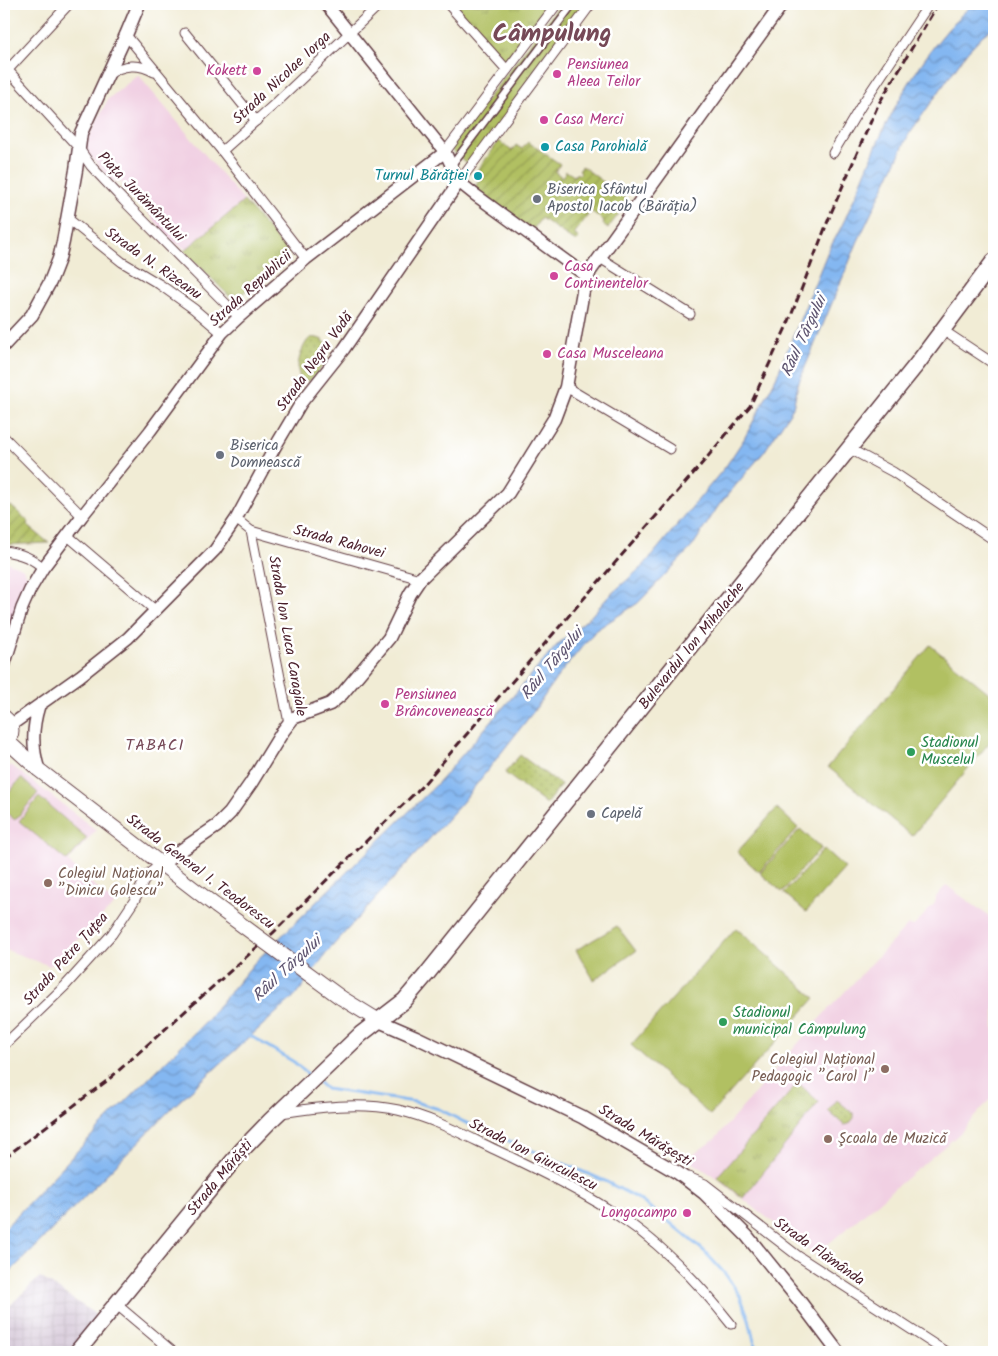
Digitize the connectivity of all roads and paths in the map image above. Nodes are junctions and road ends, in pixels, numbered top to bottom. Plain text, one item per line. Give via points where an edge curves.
1 (69, 4) edge
2 (138, 4) edge
3 (326, 4) edge
4 (380, 4) edge
5 (448, 4) edge
6 (556, 4) edge
7 (573, 4) edge
8 (591, 4) edge
9 (782, 4) edge
10 (929, 4) edge
11 (185, 33) dead end
12 (350, 34) junction
13 (126, 35) junction
14 (5, 70) edge
15 (507, 70) junction
16 (159, 74) junction
17 (106, 77) junction
18 (256, 121) junction
19 (78, 147) junction
20 (222, 151) junction
21 (445, 152) junction
22 (832, 153) dead end
23 (451, 166) junction
24 (459, 182) junction
25 (67, 218) junction
26 (600, 258) junction
27 (306, 259) junction
28 (994, 261) edge
29 (588, 277) junction
30 (690, 314) dead end
31 (239, 317) junction
32 (944, 331) junction
33 (222, 333) junction
34 (4, 344) edge
35 (994, 364) edge
36 (566, 387) junction
37 (4, 437) edge
38 (670, 449) dead end
39 (850, 449) junction
40 (82, 516) junction
41 (236, 519) junction
42 (251, 531) junction
43 (68, 536) junction
44 (994, 540) edge
45 (4, 551) edge
46 (43, 568) junction
47 (420, 579) junction
48 (156, 611) junction
49 (4, 666) edge
50 (39, 706) junction
51 (8, 721) edge
52 (289, 723) junction
53 (5, 742) edge
54 (39, 770) junction
55 (161, 864) junction
56 (379, 1021) junction
57 (4, 1045) edge
58 (279, 1113) junction
59 (678, 1173) junction
60 (116, 1304) junction
61 (731, 1324) dead end
62 (77, 1352) edge
63 (173, 1352) edge
64 (838, 1352) edge
65 (946, 1352) edge

1 - 14 street
2 - 13 main road
3 - 12 street
4 - 12 street, Strada Nicolae Iorga
5 - 15 street
6 - 15 street, Strada Republicii
7 - 23 street
8 - 24 street, Strada Negru Vodă
9 - 26 main road
10 - 22 street
11 - 18 street
12 - 18 street, Strada Nicolae Iorga
12 - 21 street
13 - 16 street
13 - 17 main road
14 - 19 street, Piața Jurământului
15 - 21 street, Strada Republicii
16 - 17 street via 145,67 131,66 114,70
16 - 20 street
17 - 19 main road via 80,133
18 - 20 street, Strada Nicolae Iorga
19 - 25 main road
19 - 31 street, Piața Jurământului via 124,201
20 - 27 street
21 - 23 street
21 - 27 street, Strada Republicii
23 - 24 street
24 - 29 street
24 - 41 street, Strada Negru Vodă via 344,349 301,403
25 - 33 street, Strada N. Rizeanu via 122,262 173,294
25 - 34 main road via 59,259 46,291 32,315
26 - 29 main road
26 - 30 street
27 - 31 street, Strada Republicii
28 - 32 highway, Bulevardul Ion Mihalache
29 - 36 main road
31 - 33 street, Strada Republicii
32 - 35 street
32 - 39 highway, Bulevardul Ion Mihalache
33 - 40 street, Strada Republicii
36 - 38 street
36 - 47 main road via 554,419 508,493
37 - 40 street
39 - 44 street via 893,472
39 - 56 highway, Bulevardul Ion Mihalache via 467,925 404,1001
40 - 43 street, Strada Republicii
41 - 42 street
41 - 48 street, Strada Negru Vodă via 204,563
42 - 47 street, Strada Rahovei
42 - 52 street, Strada Ion Luca Caragiale
43 - 46 street, Strada Republicii
43 - 48 street
45 - 46 street via 31,558
46 - 49 street, Strada Republicii via 22,608
47 - 52 main road via 389,638 342,694 330,704 300,715
48 - 50 street, Strada Negru Vodă via 105,657
50 - 51 street, Strada Negru Vodă
50 - 54 street via 32,737
51 - 53 main road via 12,732
52 - 55 main road, Strada Ion Luca Caragiale via 230,813 217,826
53 - 54 main road, Strada General I. Teodorescu
54 - 55 main road, Strada General I. Teodorescu
55 - 56 main road, Strada General I. Teodorescu, bridge via 340,997
55 - 57 street, Strada Petre Țuțea via 147,875 112,934 65,986
56 - 58 highway, Strada Mărăști via 361,1034
56 - 59 main road, Strada Mărășești via 582,1117
58 - 60 highway, Strada Mărăști via 228,1166
58 - 61 street, Strada Ion Giurculescu via 362,1106 396,1110 442,1124 584,1196 626,1221 692,1279
59 - 64 main road, Strada Mărășești via 704,1193 747,1236
59 - 65 street, Strada Flămânda via 705,1184 798,1256
60 - 62 highway, Strada Mărăști
60 - 63 street

